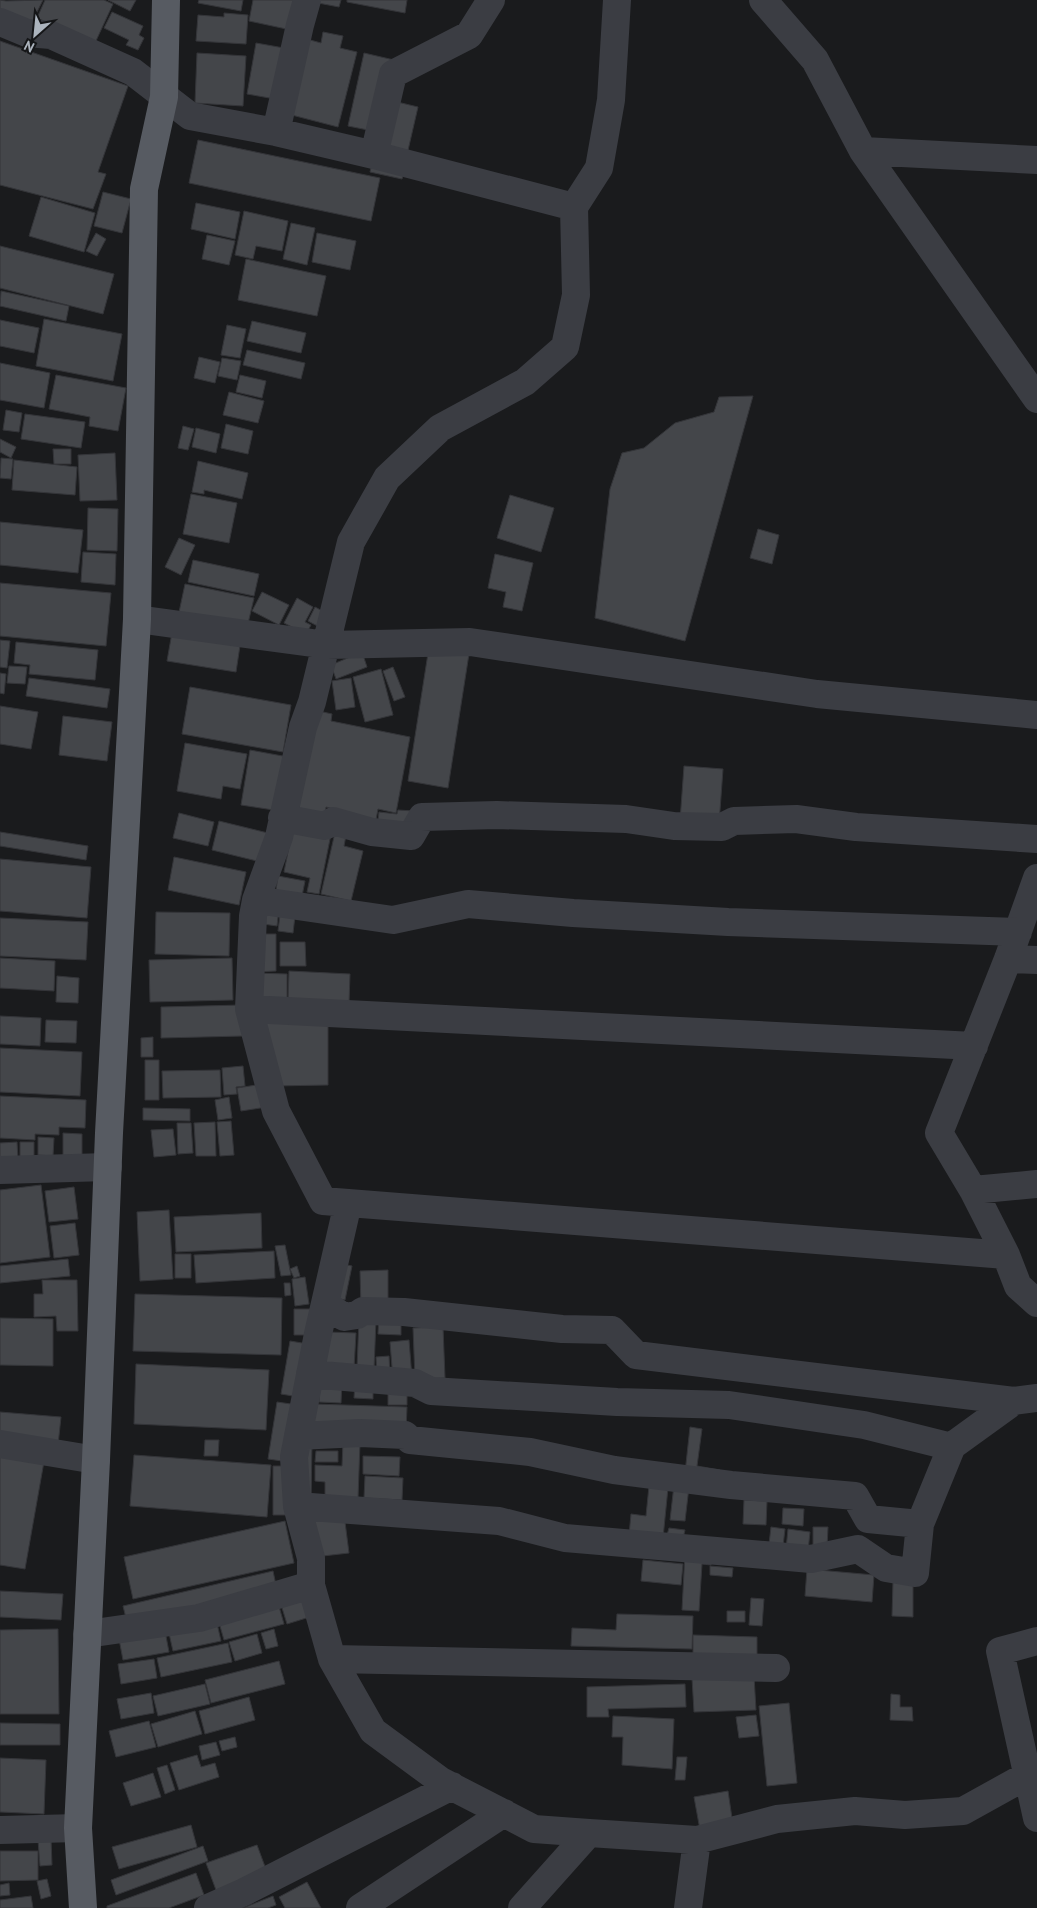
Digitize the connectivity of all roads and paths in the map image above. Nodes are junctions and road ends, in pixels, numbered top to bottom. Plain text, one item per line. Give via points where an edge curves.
1 (166, 0) edge
2 (307, 0) edge
3 (491, 0) edge
4 (617, 0) edge
5 (763, 0) edge
6 (0, 22) edge
7 (164, 97) junction
8 (276, 132) junction
9 (863, 151) junction
10 (374, 155) junction
11 (1037, 160) edge
12 (574, 206) junction
13 (1037, 398) edge
14 (137, 619) junction
15 (327, 645) junction
16 (1037, 715) edge
17 (282, 818) junction
18 (1037, 838) edge
19 (1037, 878) edge
20 (256, 900) junction
21 (1018, 932) junction
22 (1008, 959) junction
23 (1037, 960) edge
24 (249, 1009) junction
25 (974, 1046) junction
26 (108, 1167) junction
27 (0, 1170) edge
28 (1037, 1184) edge
29 (973, 1190) junction
30 (348, 1203) junction
31 (1006, 1255) junction
32 (1037, 1302) edge
33 (325, 1304) junction
34 (310, 1374) junction
35 (1026, 1399) edge
36 (298, 1436) junction
37 (0, 1444) edge
38 (952, 1446) junction
39 (96, 1460) junction
40 (297, 1506) junction
41 (920, 1524) junction
42 (311, 1585) junction
43 (87, 1634) junction
44 (1037, 1641) edge
45 (332, 1659) junction
46 (776, 1668) dead end
47 (1028, 1776) junction
48 (452, 1786) junction
49 (1037, 1812) edge
50 (504, 1813) junction
51 (1037, 1818) edge
52 (78, 1828) junction
53 (0, 1830) edge
54 (589, 1833) junction
55 (697, 1840) junction
56 (83, 1908) edge
57 (208, 1908) edge
58 (360, 1908) edge
59 (522, 1908) edge
60 (688, 1908) edge

1 - 7 main road
2 - 8 street
3 - 10 street via 469,36 393,74
4 - 12 street via 611,100 599,168
5 - 9 street via 815,60
6 - 7 street via 27,33 51,35 133,72
7 - 8 street via 190,116
7 - 14 main road via 144,190
8 - 10 street
9 - 11 street
9 - 13 street
10 - 12 street
12 - 15 street via 576,295 565,347 525,382 440,428 387,478 351,542
14 - 15 street
14 - 26 main road
15 - 16 street via 470,642 816,694
15 - 17 street
17 - 18 street via 325,826 333,821 372,832 411,836 422,817 497,815 626,819 674,826 722,827 734,821 796,819 856,827
17 - 20 street via 279,837
19 - 21 street
20 - 21 street via 393,920 468,904 728,922
20 - 24 street
21 - 22 street
22 - 23 street
22 - 25 street
24 - 25 street
24 - 30 street via 276,1111 323,1201
25 - 29 street via 939,1133
26 - 27 street
26 - 39 main road
28 - 29 street
29 - 31 street
30 - 31 street
30 - 33 street
31 - 32 street via 1018,1286
33 - 34 street
33 - 35 street via 344,1317 363,1311 404,1312 562,1329 612,1330 636,1355
34 - 36 street
34 - 38 street via 415,1383 431,1391 729,1405 864,1425
35 - 38 street
36 - 40 street via 294,1457
36 - 41 street via 405,1434 410,1440 530,1452 614,1470 855,1496 868,1519
37 - 39 street
38 - 41 street
39 - 43 main road
40 - 41 street via 499,1520 565,1538 811,1559 858,1549 886,1568 915,1573
40 - 42 street via 310,1558
42 - 43 street via 199,1618
42 - 45 street
43 - 52 main road
44 - 47 street via 1000,1651
45 - 46 street
45 - 48 street via 373,1731
47 - 49 street
47 - 55 street via 963,1811 905,1815 855,1811 777,1819
48 - 50 street
48 - 57 street
49 - 51 street
50 - 54 street via 534,1828
50 - 58 street
52 - 53 street
52 - 56 main road
54 - 55 street
54 - 59 street
55 - 60 street

